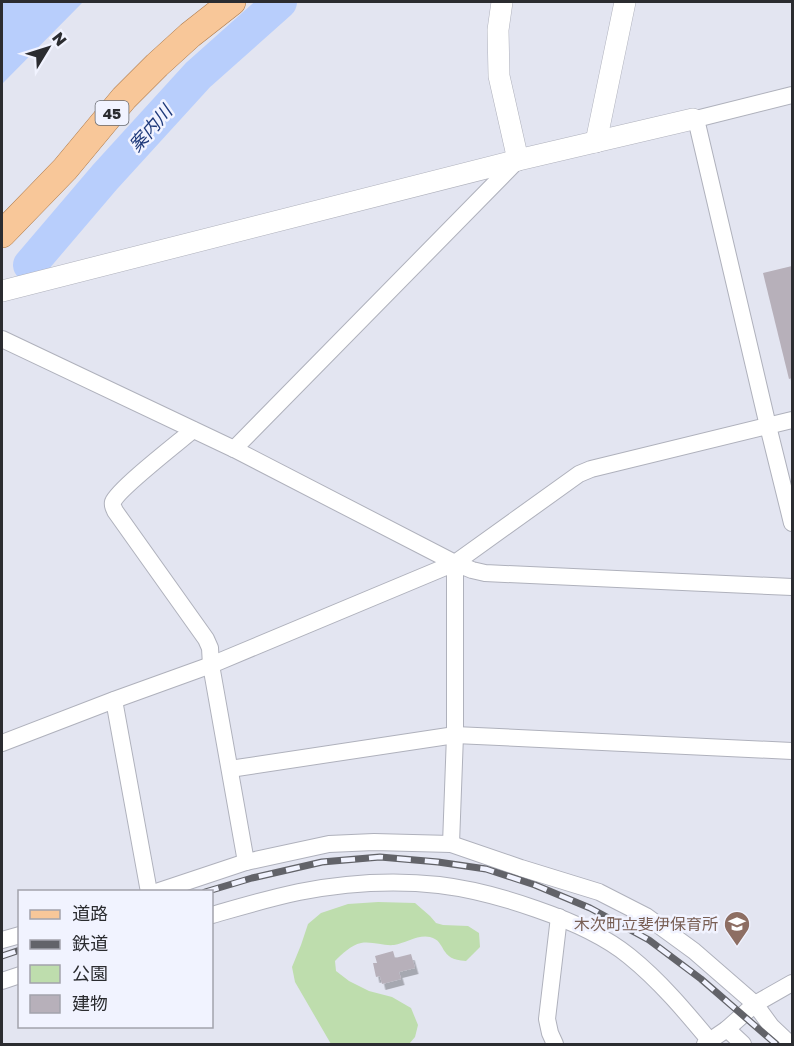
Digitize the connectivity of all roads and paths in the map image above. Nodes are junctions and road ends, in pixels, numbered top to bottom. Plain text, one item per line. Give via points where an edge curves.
1 (232, 2) edge
2 (502, 2) edge
3 (626, 2) edge
4 (792, 95) edge
5 (694, 119) junction
6 (596, 142) junction
7 (518, 160) junction
8 (2, 234) edge
9 (2, 291) edge
10 (2, 339) edge
11 (792, 420) edge
12 (768, 426) junction
13 (193, 430) junction
14 (234, 449) junction
15 (792, 523) edge
16 (454, 563) junction
17 (792, 587) edge
18 (211, 665) junction
19 (114, 700) junction
20 (455, 735) junction
21 (2, 743) edge
22 (792, 751) edge
23 (230, 769) junction
24 (451, 844) junction
25 (246, 862) junction
26 (149, 890) edge
27 (159, 890) edge
28 (213, 915) edge
29 (559, 917) junction
30 (18, 935) edge
31 (2, 940) edge
32 (18, 976) edge
33 (2, 981) edge
34 (792, 983) edge
35 (755, 1004) junction
36 (727, 1029) junction
37 (707, 1043) edge
38 (555, 1044) edge
39 (743, 1044) edge
40 (790, 1044) edge

1 - 8 main road, 45 via 190,35 124,98 65,169
2 - 7 street via 499,76
3 - 6 street
4 - 5 street
5 - 6 street
5 - 12 street
6 - 7 street
7 - 9 street
7 - 14 street
10 - 13 street
11 - 12 street
12 - 15 street
12 - 16 street via 579,474
13 - 14 street
13 - 18 street via 130,483 113,507 206,639
14 - 16 street
16 - 17 street via 485,573
16 - 18 street
16 - 20 street
18 - 19 street
18 - 23 street
19 - 21 street
19 - 26 street
20 - 22 street
20 - 23 street
20 - 24 street
23 - 25 street
24 - 25 street via 329,844
24 - 35 street via 599,892 646,916
25 - 27 street
28 - 29 street via 299,892 377,883 440,885 502,897
29 - 37 street via 602,937 651,974
29 - 38 street via 546,1019
30 - 31 street
32 - 33 street
34 - 35 street
35 - 36 street
35 - 40 street
36 - 37 street
36 - 39 street

